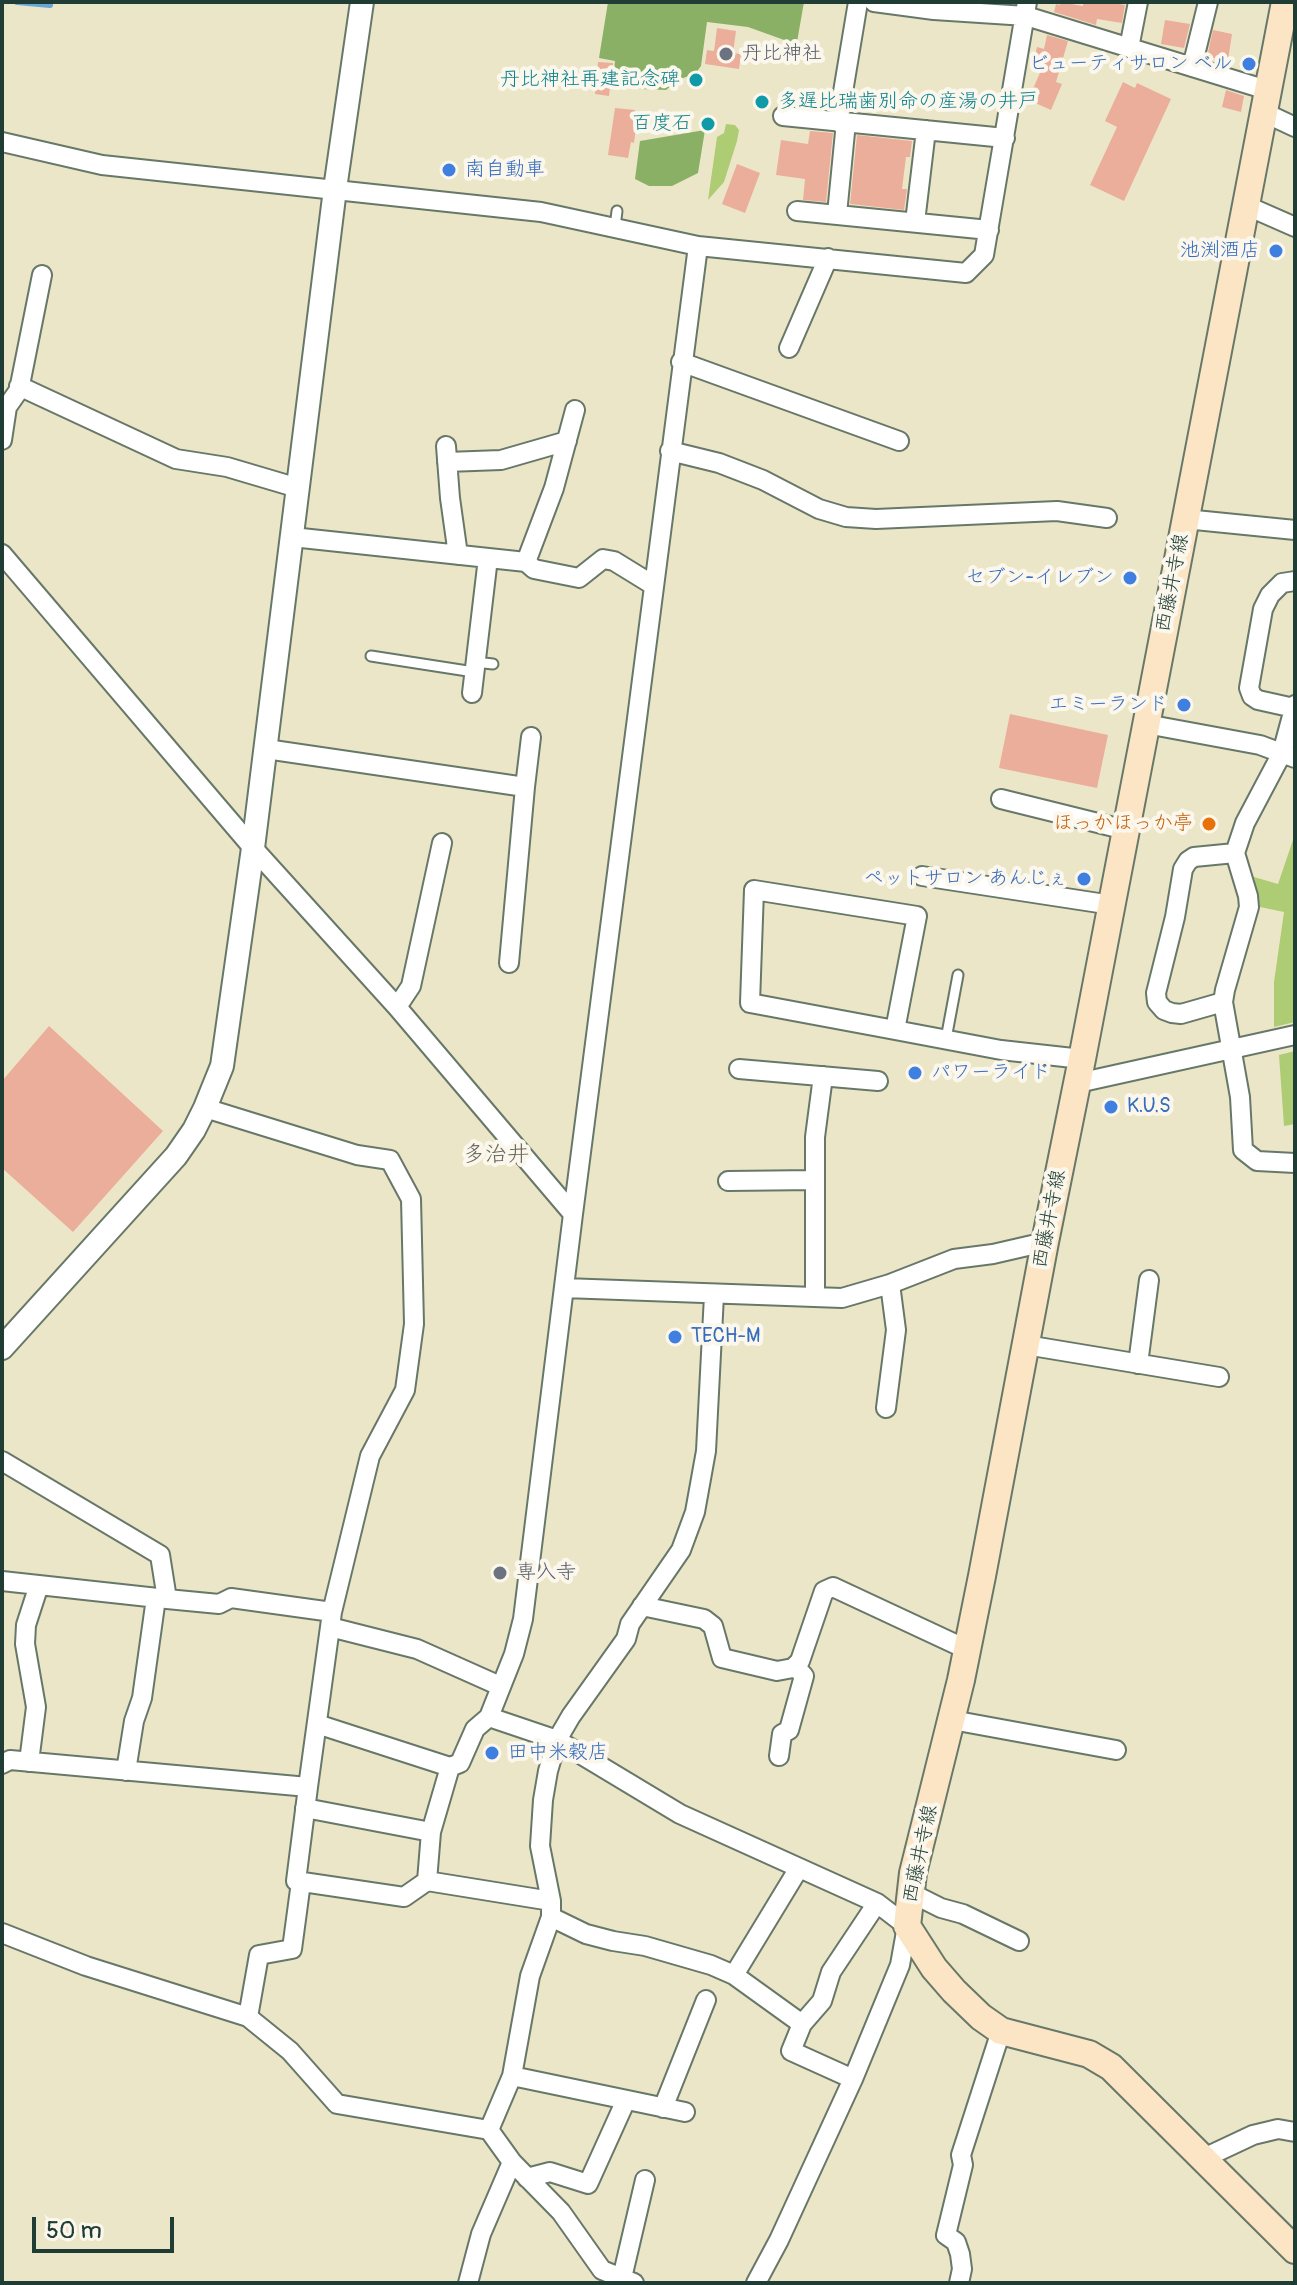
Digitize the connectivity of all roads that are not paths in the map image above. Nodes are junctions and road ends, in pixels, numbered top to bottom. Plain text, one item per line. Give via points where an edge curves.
1 (362, 2) edge
2 (858, 2) edge
3 (874, 2) edge
4 (1138, 2) edge
5 (1208, 2) edge
6 (1285, 2) edge
7 (1027, 9) edge
8 (1129, 48) junction
9 (1192, 67) junction
10 (1265, 101) junction
11 (783, 116) dead end
12 (842, 122) junction
13 (1295, 127) edge
14 (926, 130) junction
15 (1005, 138) junction
16 (2, 142) edge
17 (335, 189) junction
18 (1245, 205) junction
19 (797, 211) dead end
20 (837, 214) junction
21 (915, 222) junction
22 (1295, 227) edge
23 (989, 230) junction
24 (698, 246) junction
25 (828, 258) junction
26 (42, 275) dead end
27 (789, 348) dead end
28 (681, 362) junction
29 (19, 386) junction
30 (575, 410) dead end
31 (2, 440) edge
32 (567, 441) junction
33 (899, 441) dead end
34 (670, 451) junction
35 (298, 488) junction
36 (1107, 518) dead end
37 (1185, 519) junction
38 (1295, 530) edge
39 (292, 537) junction
40 (2, 554) edge
41 (458, 555) junction
42 (488, 558) junction
43 (526, 562) junction
44 (1295, 581) edge
45 (653, 585) junction
46 (371, 656) dead end
47 (481, 666) junction
48 (472, 693) dead end
49 (1295, 706) edge
50 (1146, 724) junction
51 (531, 737) dead end
52 (266, 749) junction
53 (1288, 756) edge
54 (525, 787) junction
55 (1001, 799) dead end
56 (1126, 830) junction
57 (442, 843) dead end
58 (253, 848) junction
59 (1235, 853) junction
60 (922, 876) dead end
61 (1112, 905) junction
62 (509, 963) dead end
63 (958, 975) dead end
64 (1223, 1002) junction
65 (397, 1007) junction
66 (895, 1030) junction
67 (1295, 1035) edge
68 (946, 1039) junction
69 (1232, 1049) junction
70 (739, 1069) dead end
71 (1080, 1071) junction
72 (823, 1076) junction
73 (878, 1081) dead end
74 (205, 1108) junction
75 (1295, 1163) edge
76 (815, 1180) junction
77 (728, 1181) dead end
78 (573, 1214) junction
79 (1045, 1242) junction
80 (1149, 1280) dead end
81 (890, 1284) junction
82 (564, 1288) junction
83 (714, 1295) junction
84 (815, 1297) junction
85 (1026, 1345) junction
86 (2, 1348) edge
87 (1138, 1364) junction
88 (1219, 1377) dead end
89 (886, 1408) dead end
90 (2, 1461) edge
91 (2, 1581) edge
92 (39, 1585) junction
93 (162, 1599) junction
94 (642, 1606) junction
95 (331, 1620) junction
96 (968, 1650) junction
97 (795, 1666) junction
98 (500, 1686) junction
99 (489, 1717) junction
100 (952, 1720) junction
101 (317, 1724) junction
102 (557, 1740) junction
103 (1116, 1750) dead end
104 (779, 1756) dead end
105 (29, 1762) junction
106 (2, 1764) edge
107 (450, 1767) junction
108 (126, 1771) junction
109 (308, 1787) junction
110 (305, 1808) junction
111 (431, 1832) junction
112 (799, 1868) junction
113 (427, 1881) junction
114 (301, 1882) junction
115 (911, 1893) junction
116 (877, 1903) junction
117 (551, 1909) junction
118 (907, 1926) junction
119 (2, 1933) edge
120 (1019, 1941) dead end
121 (734, 1975) junction
122 (706, 2000) dead end
123 (248, 2017) junction
124 (802, 2024) junction
125 (1001, 2031) junction
126 (512, 2076) junction
127 (853, 2079) junction
128 (626, 2100) junction
129 (663, 2108) junction
130 (685, 2112) dead end
131 (489, 2130) junction
132 (1295, 2132) edge
133 (1204, 2158) junction
134 (512, 2162) junction
135 (527, 2178) junction
136 (645, 2180) dead end
137 (1295, 2250) edge
138 (628, 2281) edge
139 (468, 2283) edge
140 (756, 2283) edge
141 (959, 2283) edge

1 - 17 street
2 - 12 street
3 - 7 street via 934,10
4 - 8 street
5 - 9 street
6 - 10 main road, 西藤井寺線
7 - 8 street
7 - 15 street
8 - 9 street
9 - 10 street
10 - 13 street
10 - 18 main road, 西藤井寺線
11 - 12 street
12 - 14 street
12 - 20 street
14 - 15 street
14 - 21 street
15 - 23 street
16 - 17 street via 102,165
17 - 24 street via 616,219
17 - 35 street
18 - 22 street
18 - 37 main road, 西藤井寺線
19 - 20 street
20 - 21 street
21 - 23 street
23 - 25 street via 984,255 966,273
24 - 25 street
24 - 28 street
25 - 27 street
26 - 29 street
28 - 33 street
28 - 34 street
29 - 31 street via 7,407
29 - 35 street via 176,459 227,467
30 - 32 street
32 - 41 street via 501,460 446,454
32 - 43 street
34 - 36 street via 719,463 846,517 1057,511
34 - 45 street
35 - 39 street
37 - 38 street
37 - 50 main road, 西藤井寺線
39 - 41 street
39 - 52 street
40 - 58 street
41 - 42 street
42 - 43 street
42 - 47 street
43 - 45 street via 534,569 579,578 603,559
44 - 49 street via 1282,583 1263,609 1249,688 1258,700
45 - 78 street
46 - 47 lane
47 - 48 street
49 - 53 street
50 - 53 street via 1260,745
50 - 56 main road, 西藤井寺線
51 - 54 street
52 - 54 street
52 - 58 street
53 - 59 street via 1245,823
54 - 62 street
55 - 56 street
56 - 61 main road, 西藤井寺線
57 - 65 street via 411,986
58 - 65 street
58 - 74 street via 228,1034
59 - 64 street via 1249,907
59 - 64 street via 1194,857 1183,869 1156,993 1157,1002 1172,1013
60 - 61 street
61 - 71 main road, 西藤井寺線
63 - 68 lane
64 - 69 street
65 - 78 street
66 - 66 street via 917,916 754,890 750,1003
66 - 68 street
67 - 69 street
68 - 71 street
69 - 71 street
69 - 75 street via 1243,1150 1257,1161
70 - 72 street
71 - 79 main road, 西藤井寺線
72 - 73 street
72 - 76 street
74 - 86 street via 176,1156
74 - 95 street via 357,1155 390,1160 411,1199 414,1324 405,1390 370,1456
76 - 77 street
76 - 84 street
78 - 82 street
79 - 81 street via 954,1259
79 - 85 main road, 西藤井寺線
80 - 87 street
81 - 84 street via 842,1298
81 - 89 street via 896,1330
82 - 83 street
82 - 98 street via 523,1619
83 - 84 street
83 - 94 street via 706,1451 695,1512 681,1550
85 - 87 street
85 - 96 main road, 西藤井寺線
87 - 88 street
90 - 93 street via 160,1555
91 - 92 street
92 - 93 street
92 - 105 street via 26,1625 36,1707
93 - 95 street via 219,1604 231,1598
93 - 108 street
94 - 97 street via 704,1619 713,1626 722,1658 777,1671
94 - 102 street via 626,1639
95 - 98 street via 417,1649
95 - 101 street
96 - 97 street via 833,1587 824,1591
96 - 100 main road, 西藤井寺線
97 - 104 street via 804,1676
98 - 99 street
99 - 102 street
99 - 107 street via 475,1729 460,1763
100 - 103 street
100 - 115 main road, 西藤井寺線
101 - 107 street
101 - 109 street
102 - 112 street via 680,1814
102 - 117 street via 543,1800 540,1846
105 - 106 street
105 - 108 street
107 - 111 street
108 - 109 street
109 - 110 street
110 - 111 street
110 - 114 street via 296,1881
111 - 113 street
112 - 116 street
112 - 121 street
113 - 114 street via 404,1897
113 - 117 street
114 - 123 street via 292,1949 259,1955
115 - 118 main road, 西藤井寺線
115 - 120 street
116 - 118 street
116 - 124 street via 831,1972 822,2001
117 - 121 street via 586,1934 671,1953
117 - 126 street via 530,1976
118 - 125 main road, 西藤井寺線 via 954,1991
118 - 127 street via 900,1965
119 - 123 street via 86,1966
121 - 124 street
122 - 129 street
123 - 131 street via 290,2051 337,2104
124 - 127 street via 791,2051
125 - 133 main road, 西藤井寺線 via 1089,2054 1111,2067
125 - 141 street via 961,2155 946,2235 960,2254
126 - 128 street
126 - 131 street
127 - 140 street
128 - 129 street
128 - 135 street via 588,2184 550,2172
129 - 130 street
131 - 134 street
132 - 133 street via 1278,2129 1253,2135
133 - 137 main road, 西藤井寺線
134 - 135 street
134 - 139 street via 481,2234
135 - 138 street via 561,2212 602,2270
136 - 138 street

